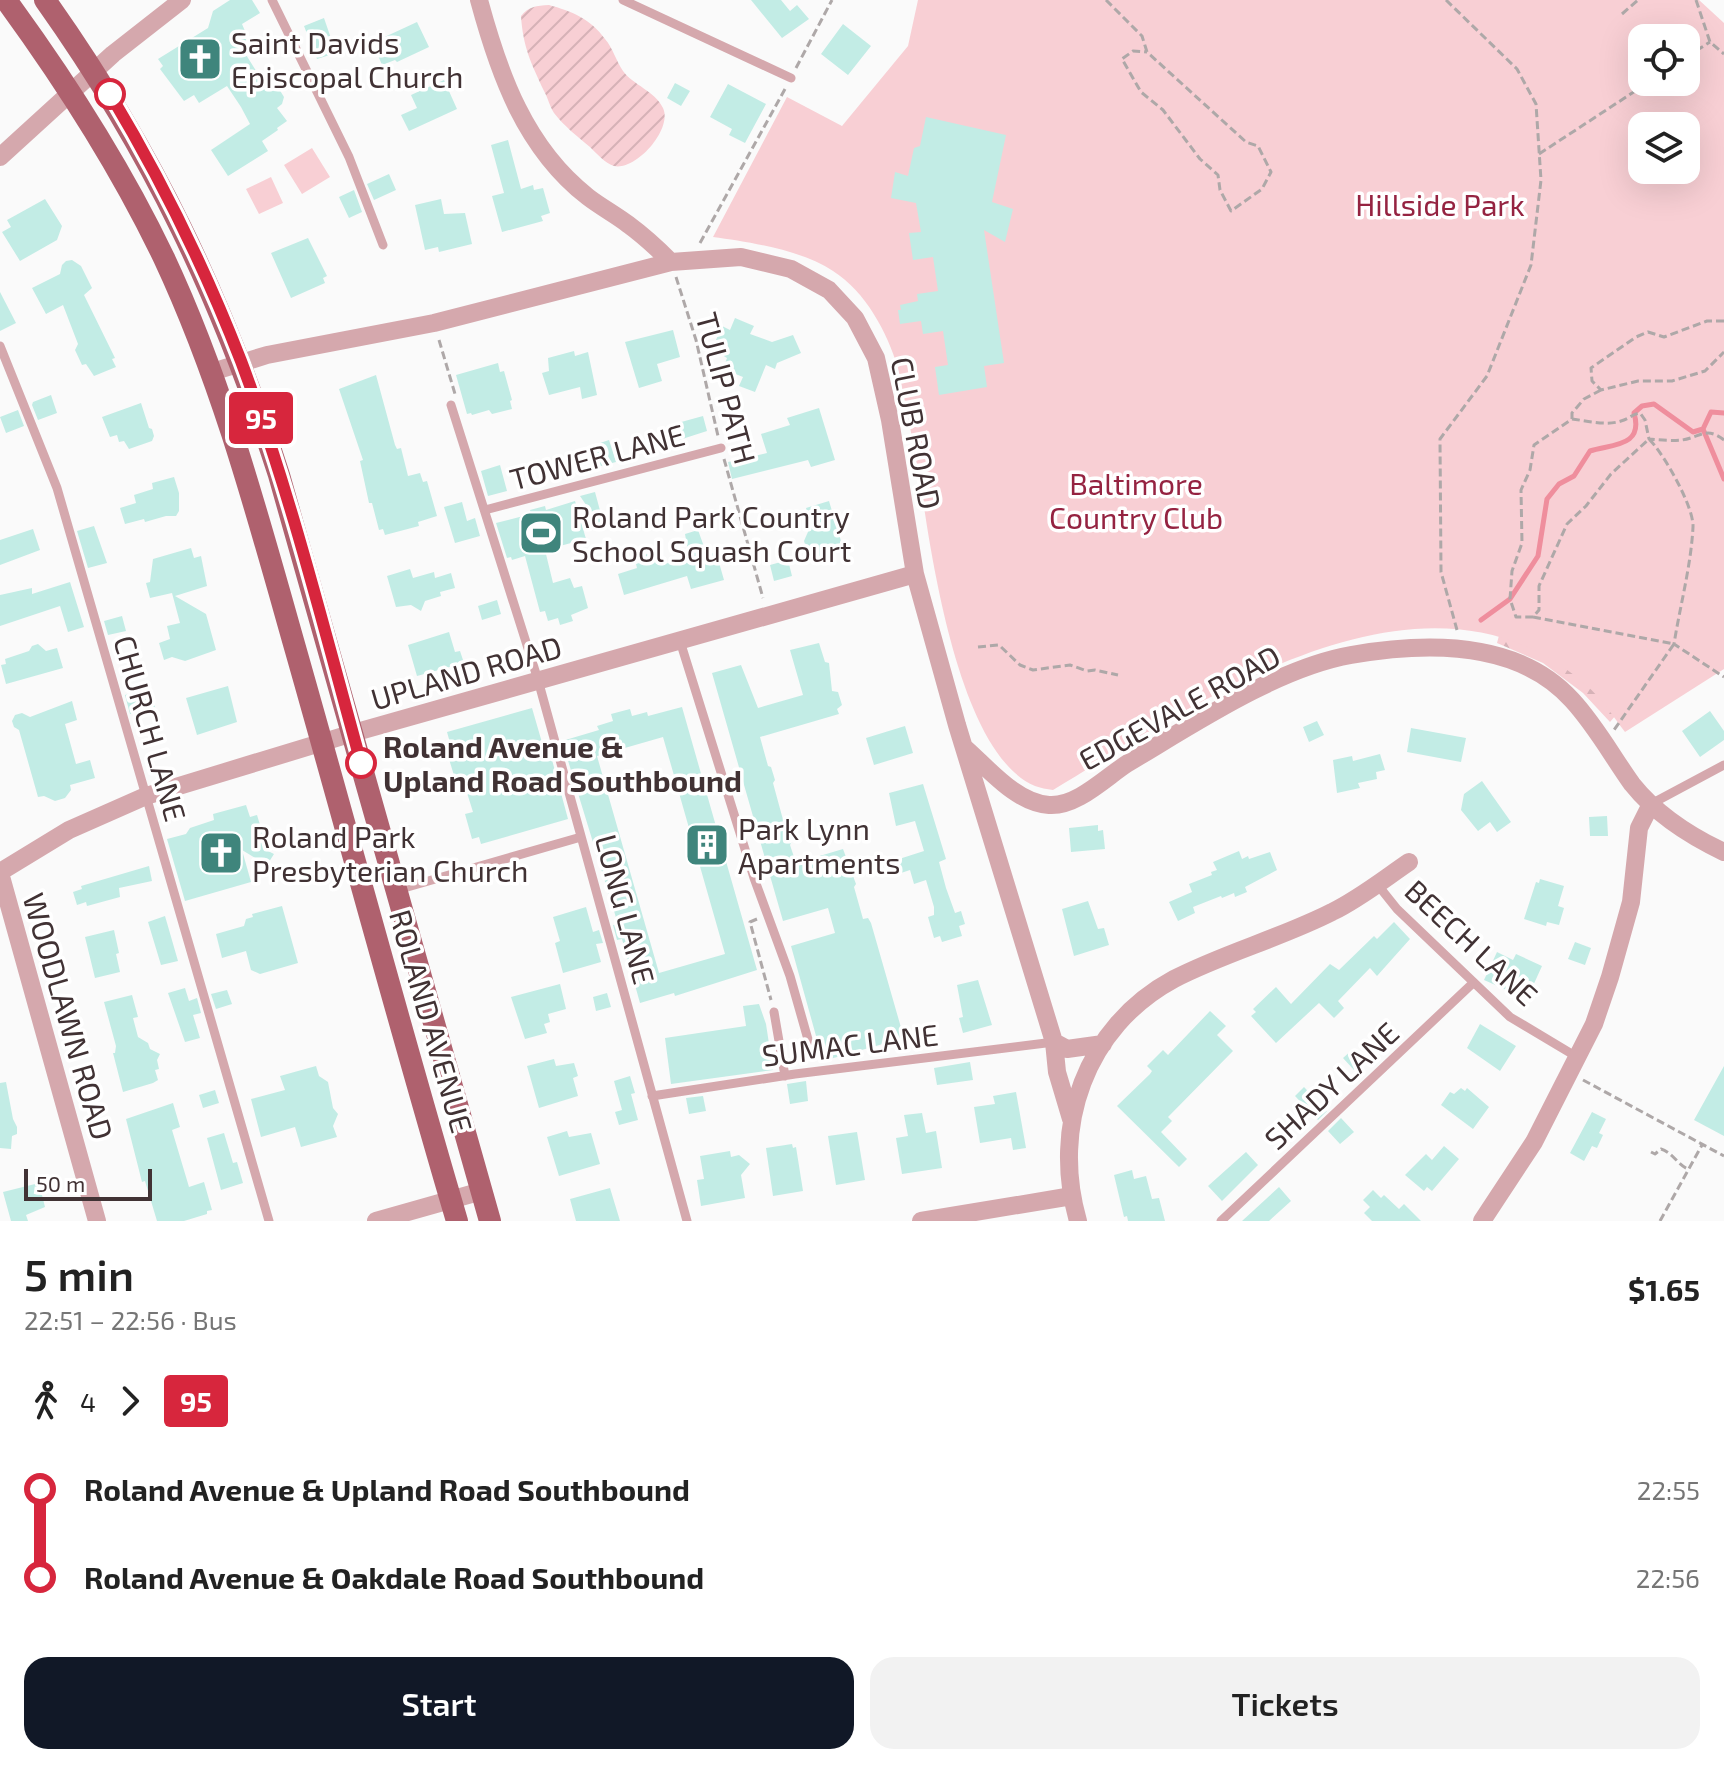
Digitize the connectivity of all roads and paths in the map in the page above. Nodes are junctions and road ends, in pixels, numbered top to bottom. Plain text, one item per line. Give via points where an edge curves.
1 (6, 0) edge
2 (45, 0) edge
3 (182, 0) edge
4 (272, 0) edge
5 (479, 0) edge
6 (623, 0) edge
7 (832, 0) edge
8 (1106, 0) edge
9 (1446, 0) edge
10 (1638, 0) edge
11 (1696, 0) edge
12 (1622, 14) dead end
13 (1710, 42) junction
14 (1700, 48) edge
15 (1147, 52) junction
16 (1724, 54) edge
17 (796, 68) dead end
18 (95, 70) junction
19 (789, 83) joint
20 (71, 92) junction
21 (1628, 96) edge
22 (1539, 154) junction
23 (0, 157) edge
24 (701, 240) dead end
25 (383, 245) dead end
26 (674, 270) junction
27 (1724, 321) edge
28 (437, 336) dead end
29 (0, 346) edge
30 (1724, 352) edge
31 (241, 361) junction
32 (212, 372) junction
33 (1601, 390) junction
34 (451, 405) joint
35 (1572, 419) junction
36 (1649, 439) junction
37 (1724, 440) edge
38 (721, 448) junction
39 (485, 510) junction
40 (915, 574) junction
41 (764, 600) dead end
42 (1533, 617) junction
43 (680, 641) junction
44 (1674, 644) junction
45 (978, 647) dead end
46 (1462, 649) junction
47 (1118, 675) dead end
48 (1724, 677) edge
49 (538, 680) junction
50 (353, 733) junction
51 (1602, 739) junction
52 (322, 742) junction
53 (965, 747) junction
54 (1724, 765) edge
55 (1015, 793) junction
56 (146, 796) junction
57 (1651, 804) junction
58 (984, 810) junction
59 (581, 837) junction
60 (1724, 852) edge
61 (1409, 862) dead end
62 (0, 872) edge
63 (1377, 884) junction
64 (397, 890) junction
65 (750, 922) dead end
66 (1473, 983) junction
67 (774, 1012) joint
68 (1054, 1042) junction
69 (1103, 1044) junction
70 (811, 1050) dead end
71 (1577, 1057) junction
72 (785, 1076) junction
73 (1583, 1080) dead end
74 (652, 1096) junction
75 (1071, 1119) junction
76 (1702, 1145) junction
77 (1651, 1152) dead end
78 (1724, 1156) edge
79 (1688, 1169) junction
80 (482, 1191) junction
81 (1072, 1196) junction
82 (454, 1210) edge
83 (97, 1221) edge
84 (269, 1221) edge
85 (376, 1221) edge
86 (490, 1221) edge
87 (687, 1221) edge
88 (921, 1221) edge
89 (1078, 1221) edge
90 (1221, 1221) edge
91 (1482, 1221) edge
92 (1660, 1221) edge

1 - 20 main road, ROLAND AVENUE
2 - 18 main road, ROLAND AVENUE
3 - 18 street
4 - 25 lane via 349,157
5 - 26 street via 509,93 546,155
6 - 19 lane
7 - 17 path
8 - 15 path via 1142,36
9 - 22 path via 1517,69 1536,104
10 - 12 path
11 - 13 path
13 - 14 path
13 - 16 path
15 - 15 path via 1133,51 1122,59 1141,92 1218,175 1231,211 1262,189 1271,172 1258,146 1246,142
18 - 20 street
18 - 31 main road, ROLAND AVENUE via 179,219
19 - 24 path
20 - 23 street
20 - 32 main road, ROLAND AVENUE via 140,210
21 - 22 path
22 - 46 path via 1531,265 1487,376 1440,439 1441,572
26 - 31 street, CLUB ROAD
26 - 38 path, TULIP PATH
26 - 40 street, CLUB ROAD via 741,257 780,265 829,290 855,318 876,358
27 - 33 path via 1707,321 1664,337 1648,332 1636,337 1591,368 1592,381
28 - 34 path via 455,396
29 - 56 lane, CHURCH LANE via 57,488
30 - 33 path via 1705,371
31 - 32 street, CLUB ROAD
31 - 50 main road, ROLAND AVENUE
32 - 52 main road, ROLAND AVENUE
33 - 35 path via 1584,399
34 - 39 lane, LONG LANE
35 - 36 path via 1624,421 1640,413
35 - 42 path via 1534,445 1521,490 1522,543 1510,599 1516,617
36 - 37 path via 1715,433
36 - 42 path via 1567,524 1539,586 1539,610
36 - 44 path via 1674,474 1693,524
38 - 39 lane, TOWER LANE
38 - 41 path, TULIP PATH
39 - 49 lane, LONG LANE
40 - 43 street, UPLAND ROAD
40 - 53 street, CLUB ROAD
42 - 44 path
43 - 49 street, UPLAND ROAD
43 - 70 lane
44 - 48 path
44 - 51 path via 1618,728
45 - 47 path via 999,645 1033,670 1070,665
46 - 51 street, EDGEVALE ROAD via 1511,660 1545,676 1572,699
46 - 55 street, EDGEVALE ROAD via 1386,650 1331,659 1236,701 1064,802 1045,805
49 - 50 street, UPLAND ROAD
49 - 59 lane, LONG LANE
50 - 52 street, UPLAND ROAD
50 - 64 main road, ROLAND AVENUE
51 - 57 street, EDGEVALE ROAD
52 - 56 street, UPLAND ROAD
52 - 82 main road, ROLAND AVENUE
53 - 55 street, EDGEVALE ROAD
53 - 58 street, CLUB ROAD
54 - 57 lane
55 - 58 street
56 - 62 street, UPLAND ROAD via 69,830
56 - 84 lane, CHURCH LANE
57 - 60 street, EDGEVALE ROAD
57 - 71 street via 1639,828 1631,902 1610,977
58 - 68 street, CLUB ROAD
59 - 64 lane
59 - 74 lane, LONG LANE
61 - 63 street, CLUB ROAD
62 - 83 street, WOODLAWN ROAD
63 - 66 lane, BEECH LANE
63 - 69 street, CLUB ROAD via 1334,911 1170,981 1129,1014
64 - 80 main road, ROLAND AVENUE
65 - 67 path
66 - 71 lane, BEECH LANE via 1510,1017
66 - 90 lane, SHADY LANE
67 - 72 lane
68 - 69 street via 1067,1049
68 - 72 lane, SUMAC LANE
68 - 75 street, CLUB ROAD
69 - 75 street, CLUB ROAD via 1085,1071
71 - 91 street via 1534,1142
72 - 74 lane, SUMAC LANE
73 - 76 path
74 - 87 lane, LONG LANE
75 - 81 street, CLUB ROAD
76 - 78 path
76 - 79 path
77 - 79 path via 1666,1151
79 - 92 path
80 - 82 street
80 - 86 main road, ROLAND AVENUE
81 - 88 street
81 - 89 street, CLUB ROAD
82 - 85 street

